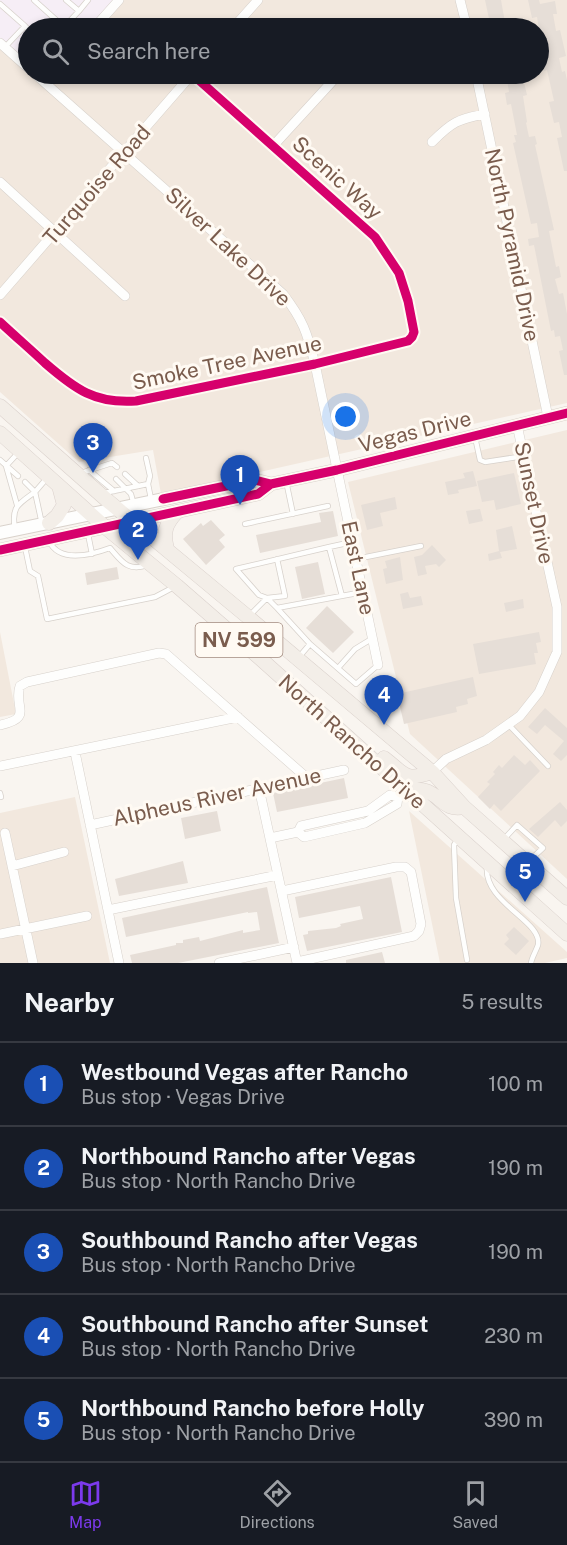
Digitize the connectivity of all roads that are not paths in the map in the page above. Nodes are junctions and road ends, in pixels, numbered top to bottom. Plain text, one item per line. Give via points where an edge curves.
1 (34, 0) edge
2 (66, 0) edge
3 (88, 0) edge
4 (120, 0) edge
5 (258, 0) edge
6 (460, 0) edge
7 (0, 4) edge
8 (79, 11) junction
9 (53, 18) edge
10 (72, 18) edge
11 (103, 18) edge
12 (242, 18) edge
13 (464, 18) edge
14 (18, 19) edge
15 (18, 33) edge
16 (2, 45) edge
17 (18, 59) edge
18 (47, 84) edge
19 (184, 84) edge
20 (203, 84) edge
21 (330, 84) edge
22 (478, 84) edge
23 (485, 114) junction
24 (432, 142) dead end
25 (273, 146) junction
26 (126, 153) junction
27 (0, 182) edge
28 (56, 232) junction
29 (0, 295) edge
30 (125, 296) dead end
31 (0, 322) edge
32 (412, 337) joint
33 (315, 364) junction
34 (0, 406) edge
35 (567, 413) edge
36 (548, 417) junction
37 (517, 424) junction
38 (0, 433) edge
39 (475, 435) junction
40 (20, 451) junction
41 (524, 456) junction
42 (146, 458) dead end
43 (0, 460) edge
44 (6, 465) junction
45 (101, 467) junction
46 (117, 467) dead end
47 (337, 470) junction
48 (83, 472) junction
49 (108, 472) dead end
50 (124, 474) dead end
51 (18, 476) dead end
52 (116, 479) dead end
53 (54, 481) junction
54 (286, 481) junction
55 (25, 482) dead end
56 (147, 484) junction
57 (271, 484) junction
58 (138, 486) junction
59 (126, 488) junction
60 (35, 492) junction
61 (107, 493) junction
62 (152, 502) junction
63 (17, 505) junction
64 (134, 505) junction
65 (328, 506) dead end
66 (117, 509) junction
67 (177, 512) junction
68 (90, 514) junction
69 (293, 514) junction
70 (132, 521) junction
71 (45, 523) junction
72 (245, 524) dead end
73 (105, 527) junction
74 (15, 530) junction
75 (87, 531) junction
76 (0, 533) edge
77 (48, 539) junction
78 (352, 542) junction
79 (114, 543) junction
80 (24, 544) junction
81 (421, 546) dead end
82 (329, 547) junction
83 (167, 549) junction
84 (0, 550) edge
85 (92, 554) junction
86 (277, 559) junction
87 (356, 559) junction
88 (177, 586) junction
89 (363, 592) junction
90 (342, 596) junction
91 (267, 598) junction
92 (567, 604) edge
93 (557, 607) junction
94 (277, 608) junction
95 (248, 617) junction
96 (373, 638) junction
97 (310, 644) junction
98 (557, 652) junction
99 (567, 658) edge
100 (296, 659) junction
101 (378, 665) joint
102 (338, 668) junction
103 (238, 717) junction
104 (0, 725) edge
105 (509, 725) junction
106 (75, 752) junction
107 (370, 757) junction
108 (0, 766) edge
109 (548, 766) dead end
110 (344, 770) dead end
111 (432, 772) junction
112 (307, 778) junction
113 (259, 789) junction
114 (403, 794) junction
115 (464, 807) junction
116 (316, 822) junction
117 (90, 825) junction
118 (298, 832) junction
119 (5, 833) dead end
120 (319, 834) junction
121 (270, 838) junction
122 (459, 838) junction
123 (502, 841) junction
124 (64, 852) dead end
125 (487, 863) junction
126 (527, 863) junction
127 (12, 866) junction
128 (278, 875) junction
129 (282, 891) junction
130 (567, 898) edge
131 (108, 910) junction
132 (87, 916) dead end
133 (26, 929) junction
134 (0, 934) edge
135 (567, 934) edge
136 (294, 947) junction
137 (467, 960) dead end
138 (297, 962) edge
139 (33, 963) edge
140 (119, 963) edge
141 (219, 963) edge
142 (531, 963) edge

1 - 9 lane
2 - 8 lane
3 - 8 lane
4 - 11 street
5 - 12 street
6 - 13 street
7 - 14 lane
8 - 10 lane
15 - 16 lane
16 - 17 street
18 - 26 street, Silver Lake Drive
19 - 26 street, Turquoise Road
20 - 25 street, Scenic Way
21 - 25 street
22 - 23 street, North Pyramid Drive
23 - 24 street via 449,125
23 - 36 street, North Pyramid Drive
25 - 32 street, Scenic Way via 375,237 399,273 408,301
26 - 28 street, Turquoise Road
26 - 33 street, Silver Lake Drive via 283,294 300,315
27 - 28 street
28 - 29 street, Turquoise Road
28 - 30 street
31 - 33 street, Smoke Tree Avenue via 72,387 113,402 136,401
32 - 33 street, Smoke Tree Avenue
33 - 47 street, Silver Lake Drive
34 - 48 main road, North Rancho Drive / NV 599
35 - 36 main road, Vegas Drive
36 - 37 main road, Vegas Drive
37 - 39 main road, Vegas Drive
37 - 41 street, Sunset Drive
38 - 40 main road, North Rancho Drive / NV 599
39 - 41 lane via 480,460
39 - 47 main road, Vegas Drive
40 - 44 lane
40 - 53 main road, North Rancho Drive / NV 599
41 - 93 street, Sunset Drive
42 - 56 lane via 150,476
43 - 44 lane
44 - 51 lane
44 - 63 lane
45 - 46 lane via 112,463
45 - 48 lane
45 - 49 lane
47 - 54 main road, Vegas Drive
47 - 78 street, East Lane
48 - 61 main road, North Rancho Drive / NV 599
50 - 58 lane
52 - 59 lane
53 - 60 lane
53 - 68 main road, North Rancho Drive / NV 599
53 - 71 main road via 64,505 57,516
54 - 57 main road, Vegas Drive
54 - 69 lane
55 - 60 lane
56 - 58 lane
56 - 62 lane
57 - 62 main road, Vegas Drive via 255,480
57 - 67 main road, Vegas Drive via 258,494
58 - 59 lane
59 - 61 lane
59 - 64 lane
60 - 63 lane
60 - 71 lane
61 - 66 main road, North Rancho Drive / NV 599
62 - 64 main road, Vegas Drive
63 - 74 lane via 13,517
64 - 66 main road, Vegas Drive
65 - 69 lane
66 - 68 main road, Vegas Drive
66 - 70 main road, North Rancho Drive / NV 599
67 - 70 main road, Vegas Drive
67 - 83 main road via 165,529
68 - 71 main road, Vegas Drive
68 - 73 main road, North Rancho Drive / NV 599
69 - 72 lane
70 - 73 main road, Vegas Drive
70 - 83 main road, North Rancho Drive / NV 599
71 - 74 main road, Vegas Drive
73 - 75 main road, Vegas Drive
73 - 79 main road, North Rancho Drive / NV 599
74 - 76 main road, Vegas Drive
75 - 77 main road, Vegas Drive
75 - 85 lane
77 - 80 main road, Vegas Drive
77 - 85 lane via 54,550 77,557
78 - 82 lane
78 - 87 street, East Lane
79 - 85 lane
79 - 88 main road, North Rancho Drive / NV 599
80 - 84 main road, Vegas Drive
80 - 88 lane via 30,571 38,576 47,619 154,597
81 - 87 lane
82 - 86 lane
82 - 90 lane
83 - 95 main road, North Rancho Drive / NV 599
86 - 91 lane via 285,596
86 - 91 lane via 236,568 259,595
87 - 89 street, East Lane
88 - 107 main road, North Rancho Drive / NV 599
89 - 90 lane
89 - 96 street, East Lane
90 - 94 lane
91 - 94 lane
91 - 95 lane
92 - 93 street
93 - 98 street, Sunset Drive
94 - 97 lane
95 - 100 main road, North Rancho Drive / NV 599
96 - 101 street, East Lane
96 - 102 lane via 355,649
97 - 100 lane
97 - 102 lane
98 - 99 street
98 - 105 street, Sunset Drive via 539,692
100 - 111 main road, North Rancho Drive / NV 599
101 - 102 lane via 356,684
103 - 104 street via 166,654 159,653 27,682 17,693 21,711 18,718
103 - 106 street
103 - 112 street
105 - 109 lane
105 - 111 street, Sunset Drive via 446,759
106 - 108 street
106 - 117 street
107 - 111 main road via 385,758 407,776
107 - 114 main road, North Rancho Drive / NV 599
110 - 112 street, Alpheus River Avenue
111 - 115 main road, North Rancho Drive / NV 599
112 - 113 street, Alpheus River Avenue
113 - 117 street, Alpheus River Avenue
113 - 121 street
114 - 115 main road via 426,790 448,806
114 - 116 street via 390,795 368,811
114 - 120 street via 397,804 373,820
114 - 122 main road, North Rancho Drive / NV 599
115 - 123 main road, North Rancho Drive / NV 599
116 - 118 street via 301,826
116 - 120 lane
117 - 131 street
118 - 120 street via 304,837
118 - 121 street
119 - 127 street
121 - 128 street
122 - 125 main road, North Rancho Drive / NV 599
122 - 137 lane via 454,845 456,898
123 - 126 main road, North Rancho Drive / NV 599
123 - 126 lane via 517,825 543,848
124 - 127 street
125 - 135 main road, North Rancho Drive / NV 599
125 - 142 lane via 486,875 502,902 536,933 538,944
126 - 130 main road, North Rancho Drive / NV 599
127 - 133 street
128 - 129 street
128 - 131 street
129 - 136 street
129 - 138 street via 396,867 411,872 421,924 414,936
131 - 140 street
132 - 133 street
133 - 134 street
133 - 139 street
136 - 138 street
136 - 141 street

